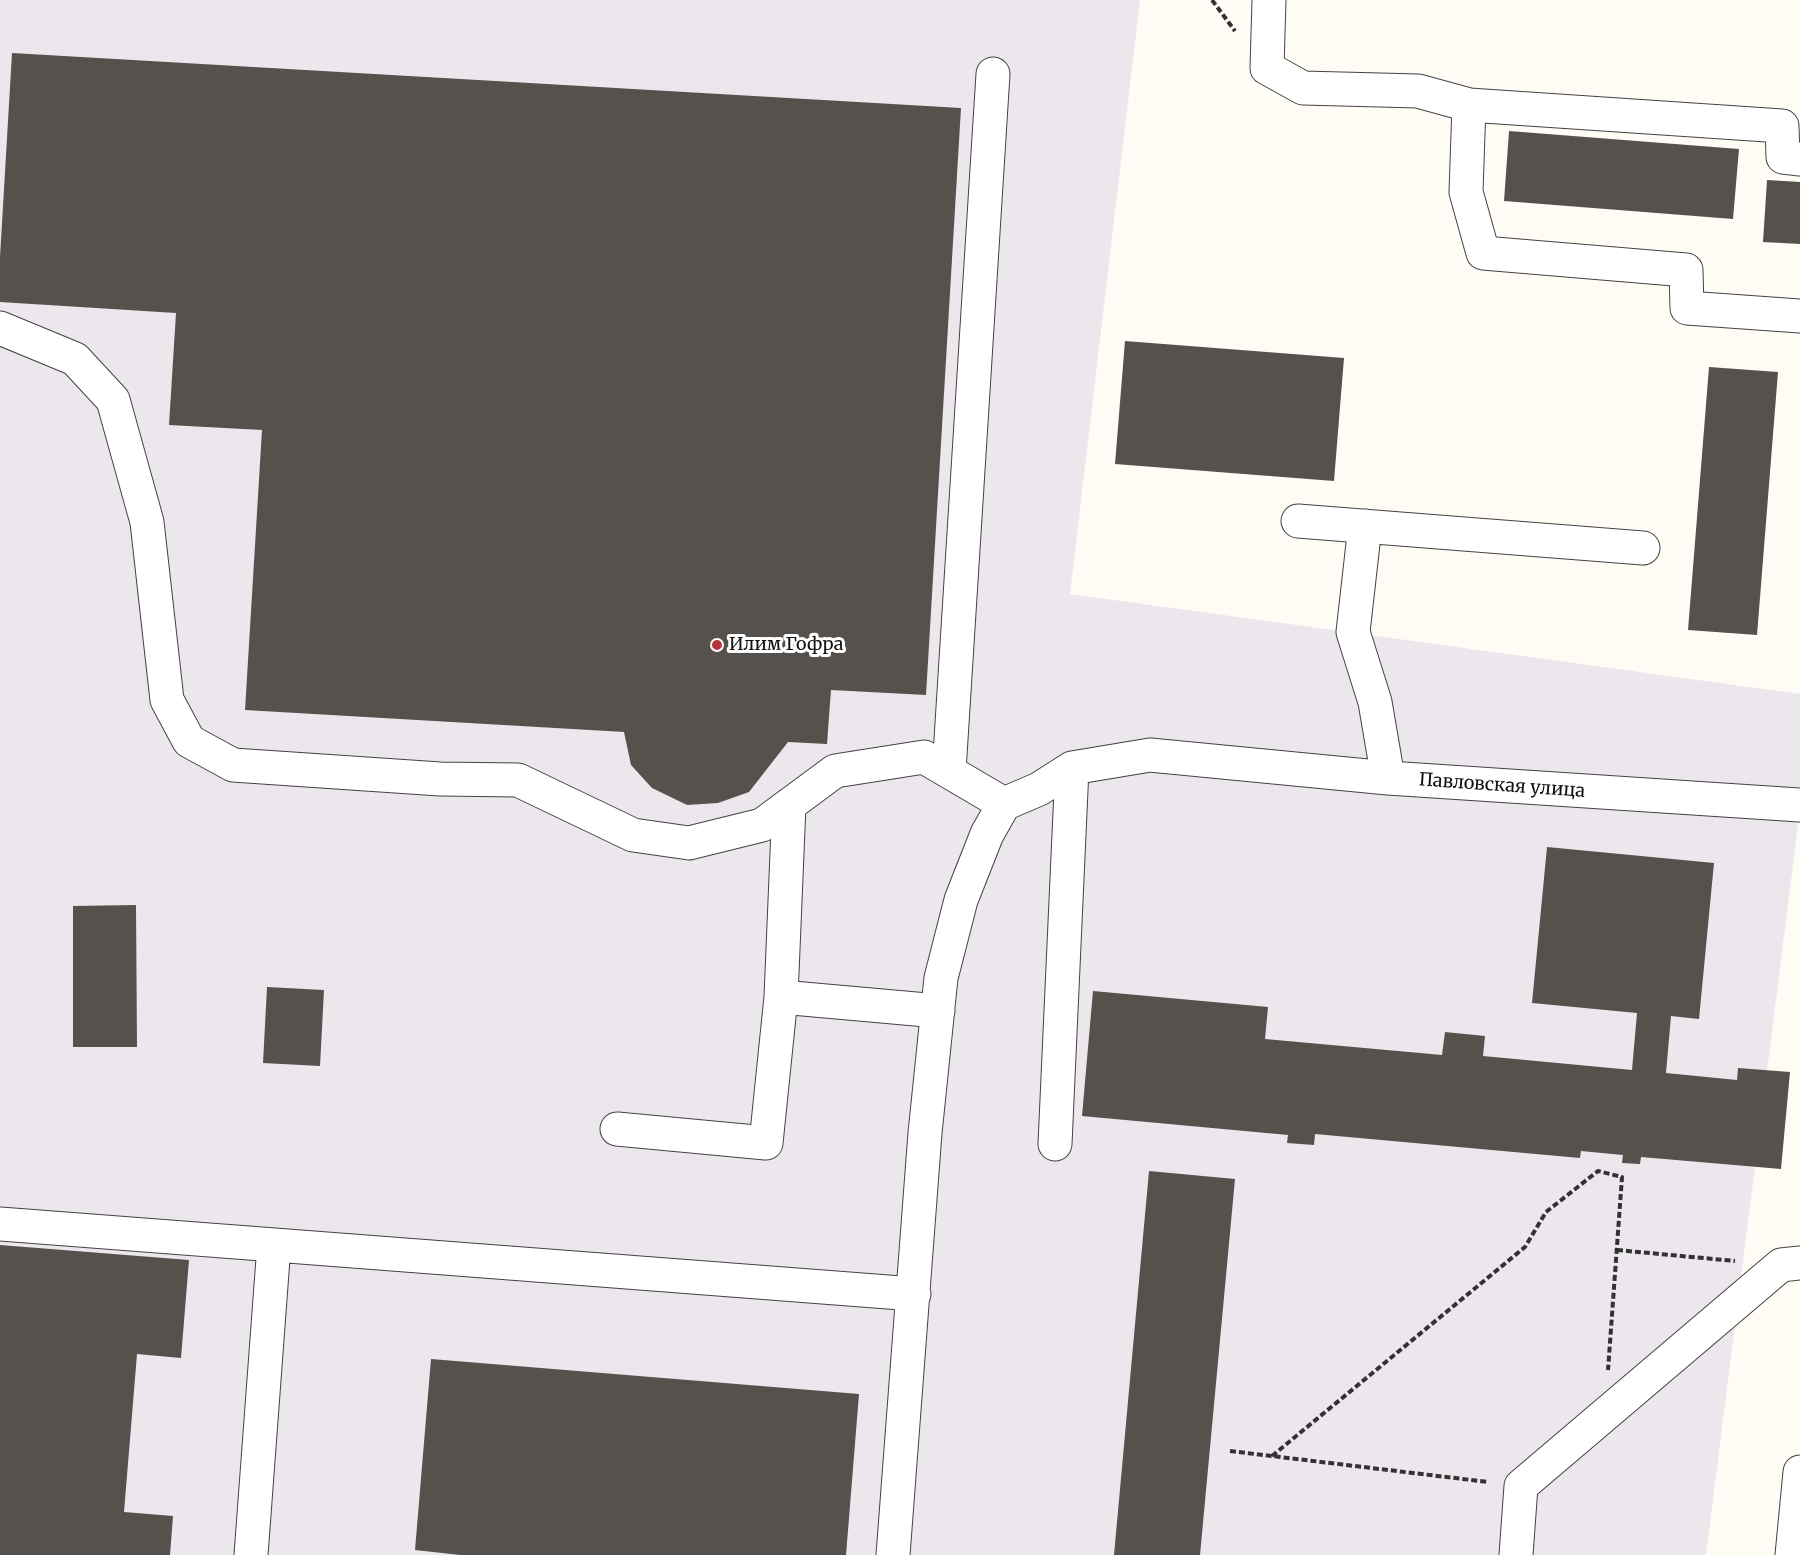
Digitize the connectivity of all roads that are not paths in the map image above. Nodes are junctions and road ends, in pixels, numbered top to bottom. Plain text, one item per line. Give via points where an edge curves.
1 (1269, 0) edge
2 (993, 74) dead end
3 (1469, 105) junction
4 (1800, 159) edge
5 (1800, 316) edge
6 (0, 328) edge
7 (1298, 521) dead end
8 (1365, 526) junction
9 (1643, 548) dead end
10 (1072, 768) junction
11 (949, 771) junction
12 (1388, 778) junction
13 (1005, 804) junction
14 (789, 805) junction
15 (1800, 805) edge
16 (781, 997) junction
17 (938, 1011) junction
18 (617, 1129) dead end
19 (1055, 1144) dead end
20 (0, 1224) edge
21 (274, 1245) junction
22 (1790, 1264) edge
23 (914, 1294) junction
24 (1800, 1472) edge
25 (251, 1555) edge
26 (893, 1555) edge
27 (1516, 1555) edge
28 (1792, 1555) edge

1 - 3 street via 1267,68 1303,88 1418,91
2 - 11 street
3 - 4 street via 1782,126 1783,157
3 - 5 street via 1466,192 1483,254 1686,270 1687,308
6 - 14 street via 75,359 113,400 147,522 167,700 189,741 233,765 440,779 518,780 633,835 689,843 762,825
7 - 8 street
8 - 9 street
8 - 12 street via 1353,632 1376,702
10 - 12 street, Павловская улица via 1150,755
10 - 13 street
10 - 19 street
11 - 13 street
11 - 14 street via 924,757 836,771
12 - 15 street, Павловская улица
13 - 17 street via 987,834 961,900 941,978
14 - 16 street
16 - 17 street
16 - 18 street via 766,1143
17 - 23 street
20 - 21 street
21 - 23 street
21 - 25 street
22 - 27 street via 1521,1486
23 - 26 street
24 - 28 street

